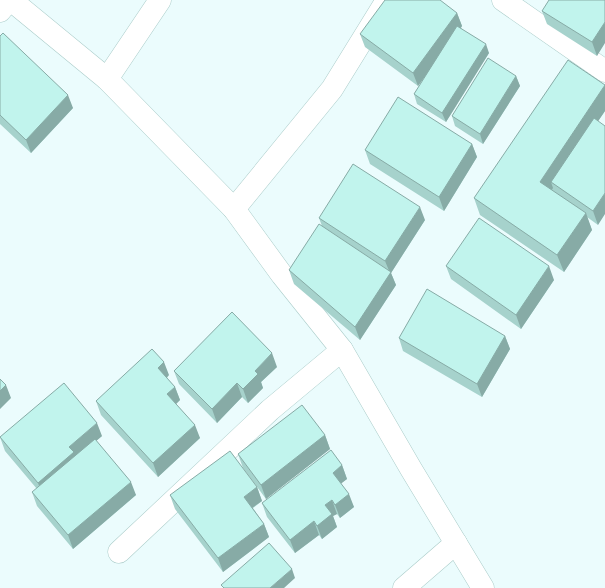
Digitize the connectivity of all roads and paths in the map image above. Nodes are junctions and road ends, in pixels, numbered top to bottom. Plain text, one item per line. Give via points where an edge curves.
1 (10, 0) edge
2 (160, 0) edge
3 (387, 0) edge
4 (503, 0) edge
5 (0, 11) edge
6 (605, 71) edge
7 (107, 79) junction
8 (234, 209) junction
9 (342, 350) junction
10 (456, 543) junction
11 (119, 552) dead end
12 (404, 588) edge
13 (483, 588) edge

1 - 5 street
1 - 7 street
2 - 7 street
3 - 8 street via 332,89
4 - 6 street
7 - 8 street
8 - 9 street via 282,275
9 - 10 street
9 - 11 street via 270,410
10 - 12 street
10 - 13 street

